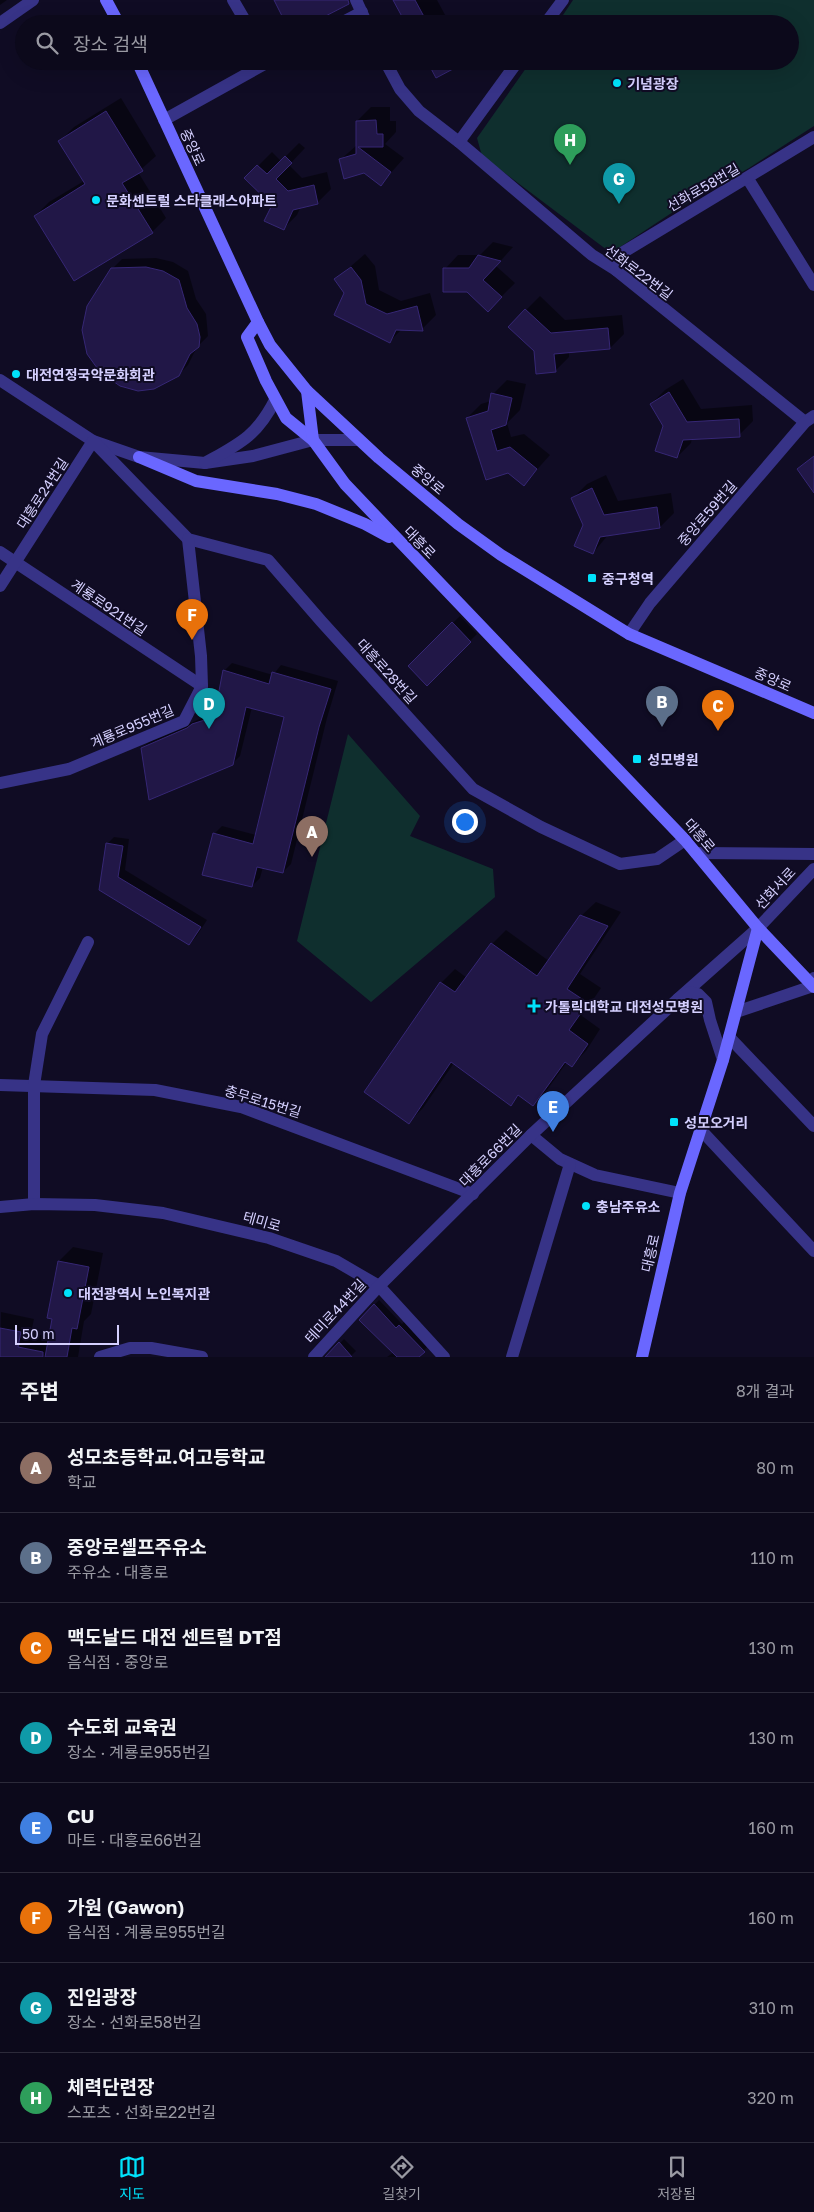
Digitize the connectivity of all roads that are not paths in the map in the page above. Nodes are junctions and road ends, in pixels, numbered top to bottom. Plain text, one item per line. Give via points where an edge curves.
1 (33, 0) edge
2 (106, 0) edge
3 (233, 0) edge
4 (562, 0) edge
5 (359, 6) edge
6 (114, 15) edge
7 (242, 15) edge
8 (349, 15) edge
9 (551, 15) edge
10 (0, 23) edge
11 (140, 70) edge
12 (254, 70) edge
13 (390, 70) edge
14 (511, 70) edge
15 (164, 120) junction
16 (814, 137) edge
17 (459, 142) junction
18 (748, 179) junction
19 (616, 270) junction
20 (814, 284) edge
21 (258, 322) junction
22 (0, 380) edge
23 (307, 391) junction
24 (275, 400) junction
25 (810, 419) edge
26 (313, 440) junction
27 (359, 440) junction
28 (93, 441) junction
29 (139, 457) junction
30 (206, 463) junction
31 (188, 539) junction
32 (399, 543) junction
33 (0, 552) edge
34 (15, 562) junction
35 (0, 586) edge
36 (629, 634) junction
37 (202, 686) junction
38 (814, 714) edge
39 (0, 783) edge
40 (685, 840) junction
41 (696, 853) junction
42 (814, 854) edge
43 (814, 869) edge
44 (758, 928) junction
45 (88, 942) dead end
46 (814, 983) edge
47 (678, 999) junction
48 (736, 1012) junction
49 (729, 1037) junction
50 (723, 1060) junction
51 (0, 1085) edge
52 (34, 1085) junction
53 (814, 1126) edge
54 (700, 1129) junction
55 (531, 1135) junction
56 (570, 1164) junction
57 (680, 1193) junction
58 (472, 1194) junction
59 (34, 1204) junction
60 (0, 1207) edge
61 (814, 1251) edge
62 (379, 1286) junction
63 (100, 1357) edge
64 (202, 1357) edge
65 (314, 1357) edge
66 (444, 1357) edge
67 (512, 1357) edge
68 (642, 1357) edge

1 - 10 street
2 - 6 main road
3 - 7 street
4 - 9 street
5 - 8 street
11 - 15 main road, 중앙로
12 - 15 street, 중앙로
13 - 17 street, 선화로22번길 via 418,111
14 - 17 street
15 - 21 main road, 중앙로
16 - 18 street, 선화로58번길
17 - 19 street, 선화로22번길 via 592,255
18 - 19 street, 선화로58번길 via 622,253
18 - 20 street
19 - 25 street, 선화로22번길
21 - 23 main road, 중앙로 via 270,345
21 - 24 main road via 247,337
22 - 28 street
23 - 26 main road, 대흥로
23 - 27 main road, 중앙로
24 - 26 main road via 286,418
24 - 30 street via 266,418 249,437
25 - 36 street, 중앙로59번길 via 650,603
26 - 27 street
26 - 30 street via 253,456
26 - 32 main road, 대흥로 via 345,484
27 - 36 main road, 중앙로 via 458,524 501,555
28 - 29 street
28 - 31 street
28 - 34 street, 대흥로24번길
29 - 30 street
29 - 32 main road via 196,481 316,504 365,524
31 - 37 street, 계룡로955번길
31 - 40 street, 대흥로28번길 via 268,560 473,789 541,827 620,864 657,859
32 - 40 main road, 대흥로
33 - 34 street, 계룡로921번길
34 - 35 street, 대흥로24번길
34 - 37 street, 계룡로921번길
36 - 38 main road, 중앙로
37 - 39 street, 계룡로955번길 via 184,721 69,769
40 - 41 main road, 대흥로
41 - 42 street
41 - 44 main road, 대흥로
43 - 44 street, 선화서로
44 - 46 main road
44 - 47 street, 대흥로66번길
44 - 48 main road, 대흥로
45 - 52 street via 42,1034
46 - 48 street
47 - 50 street via 690,992 698,994 706,1002
47 - 55 street, 대흥로66번길
48 - 49 main road, 대흥로
49 - 50 main road, 대흥로
49 - 53 street
50 - 54 main road, 대흥로
51 - 52 street, 충무로15번길
52 - 58 street, 충무로15번길 via 155,1090 241,1107
52 - 59 street
54 - 57 main road, 대흥로
54 - 61 street
55 - 56 street
55 - 58 street, 대흥로66번길
56 - 57 street via 595,1175
56 - 67 street
57 - 68 main road, 대흥로
58 - 62 street, 대흥로66번길
59 - 60 street, 테미로
59 - 62 street, 테미로 via 95,1205 164,1213 221,1225 336,1262
62 - 65 street, 테미로44번길
62 - 66 street, 테미로
63 - 64 street via 130,1348 144,1348

